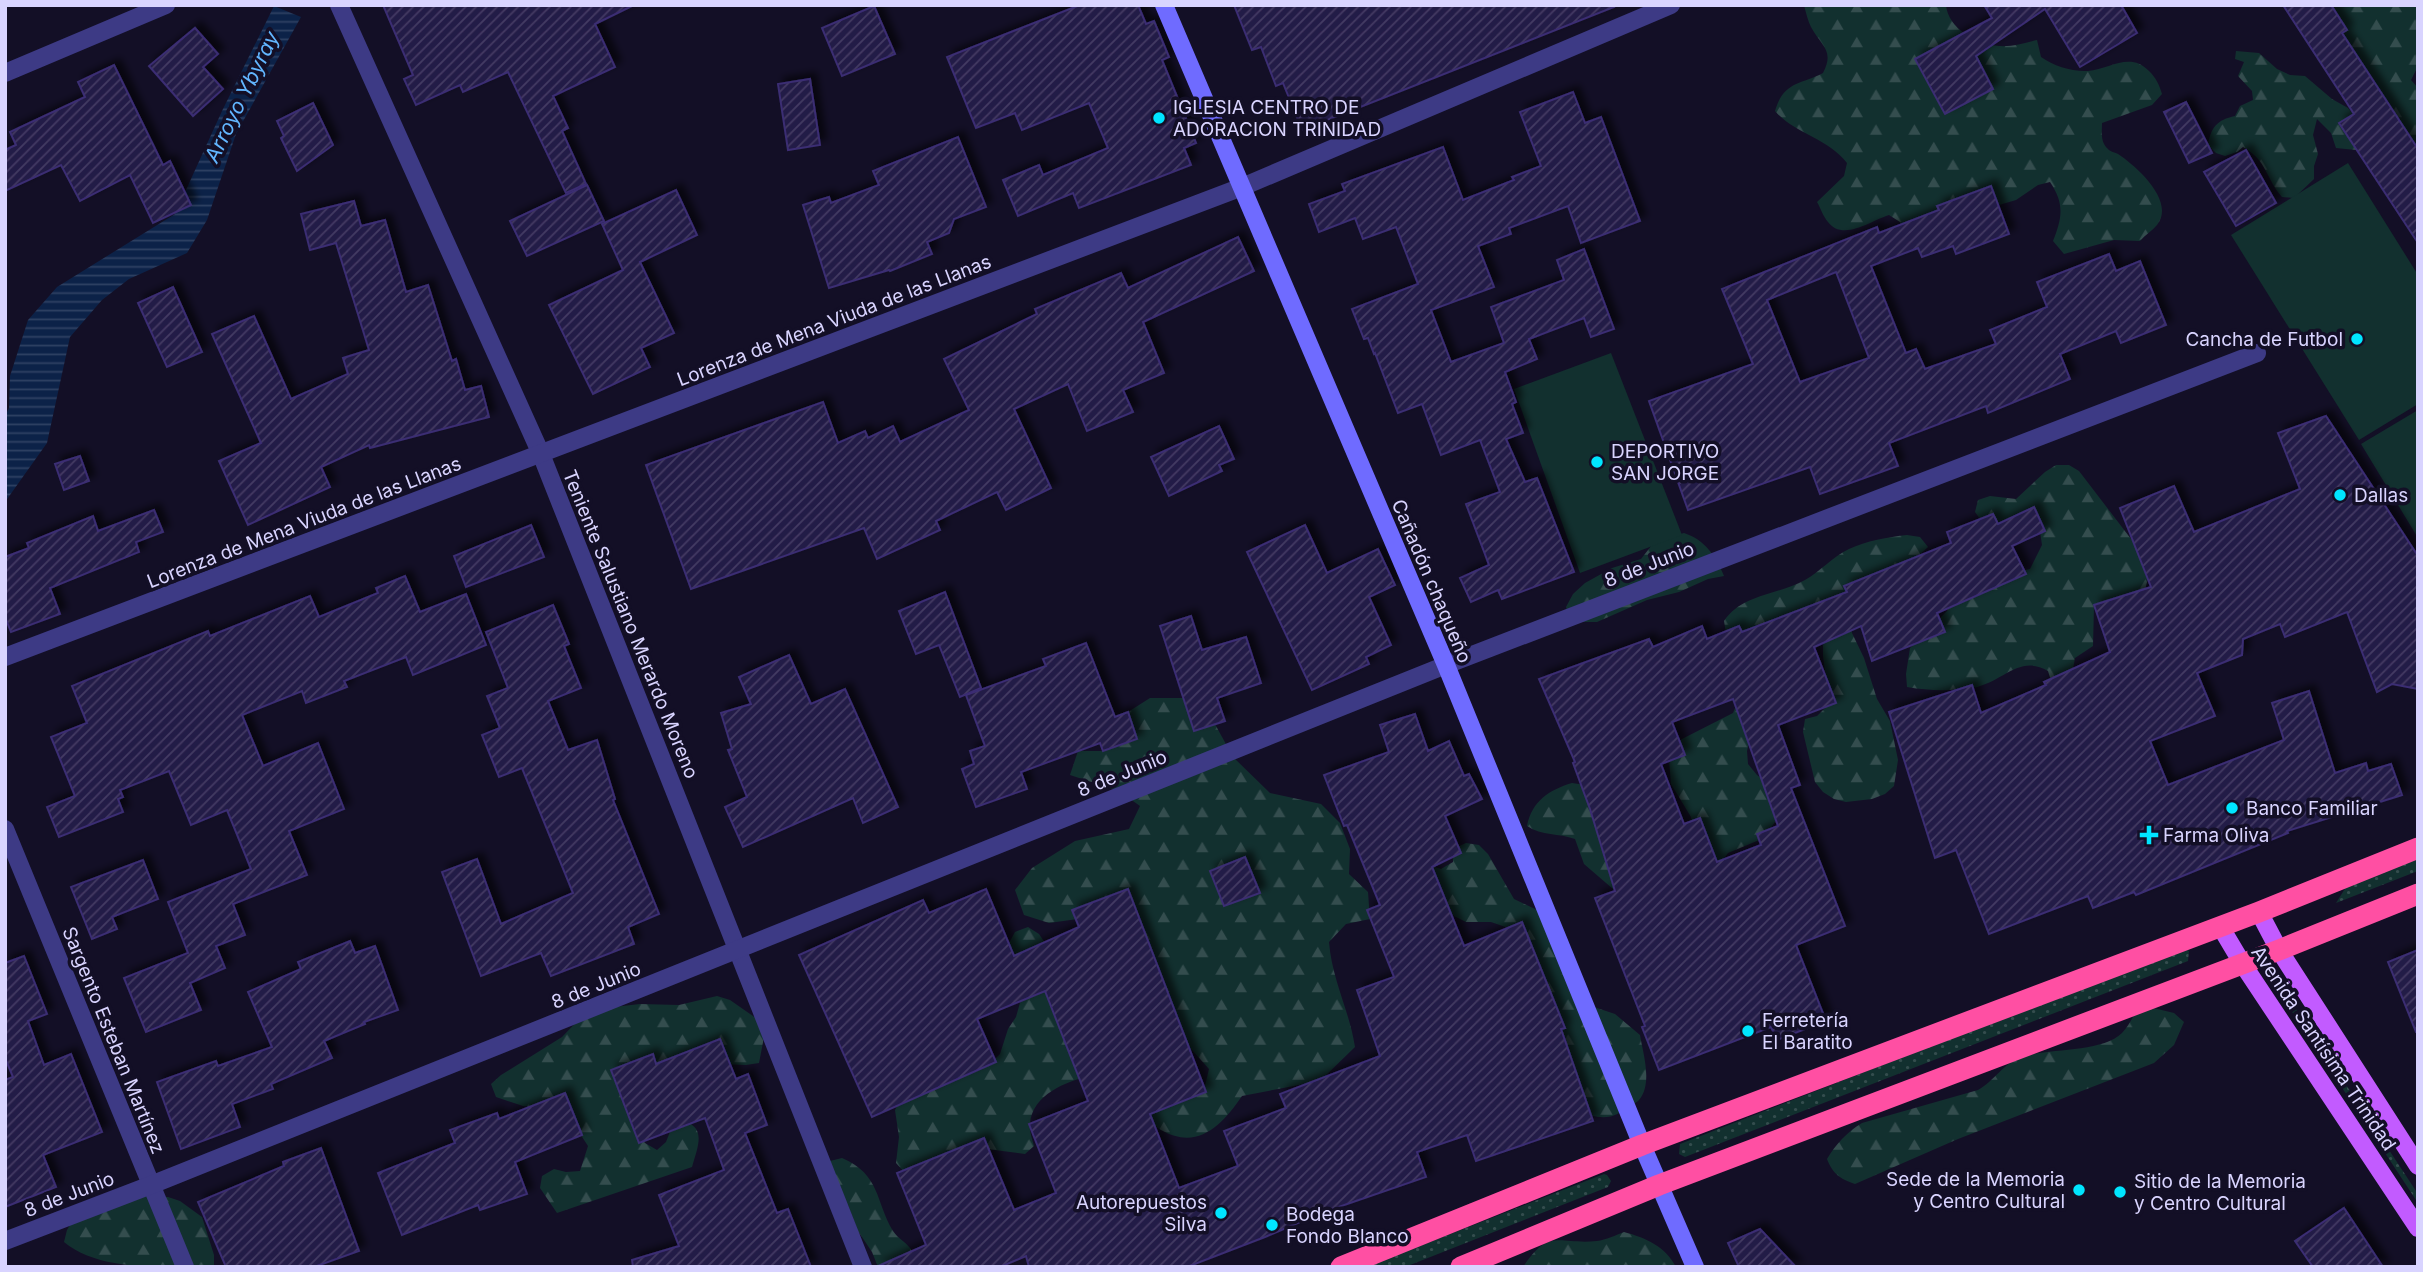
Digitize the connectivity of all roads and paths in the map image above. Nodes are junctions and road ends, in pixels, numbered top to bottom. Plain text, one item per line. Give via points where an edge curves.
1 (166, 5) edge
2 (339, 5) edge
3 (1164, 5) edge
4 (1671, 5) edge
5 (5, 73) edge
6 (1242, 187) junction
7 (2257, 353) dead end
8 (541, 454) junction
9 (5, 657) edge
10 (1446, 665) junction
11 (5, 829) edge
12 (2418, 848) edge
13 (2418, 894) edge
14 (2259, 912) junction
15 (2220, 926) junction
16 (737, 950) junction
17 (2279, 950) junction
18 (2242, 964) junction
19 (1642, 1144) junction
20 (2418, 1166) edge
21 (1657, 1181) junction
22 (151, 1185) junction
23 (2418, 1228) edge
24 (5, 1241) edge
25 (185, 1267) edge
26 (863, 1267) edge
27 (1341, 1267) edge
28 (1461, 1267) edge
29 (1695, 1267) edge

1 - 5 street
2 - 8 street, Teniente Salustiano Merardo Moreno
3 - 6 main road, Cañadón chaqueño
4 - 6 street, Lorenza de Mena Viuda de las Llanas
6 - 8 street, Lorenza de Mena Viuda de las Llanas
6 - 10 main road, Cañadón chaqueño
7 - 10 street, 8 de Junio
8 - 9 street, Lorenza de Mena Viuda de las Llanas
8 - 16 street, Teniente Salustiano Merardo Moreno
10 - 16 street, 8 de Junio
10 - 19 main road, Cañadón chaqueño
11 - 22 street, Sargento Esteban Martínez
12 - 14 highway
13 - 17 highway
14 - 15 highway
14 - 17 main road, Avenida Santísima Trinidad
15 - 18 main road, Avenida Santísima Trinidad
15 - 19 highway
16 - 22 street, 8 de Junio
16 - 26 street, Teniente Salustiano Merardo Moreno
17 - 18 highway
17 - 20 main road, Avenida Santísima Trinidad
18 - 21 highway
18 - 23 main road, Avenida Santísima Trinidad
19 - 21 main road, Cañadón chaqueño
19 - 27 highway
21 - 28 highway
21 - 29 main road, Cañadón chaqueño
22 - 24 street, 8 de Junio
22 - 25 street, Sargento Esteban Martínez

